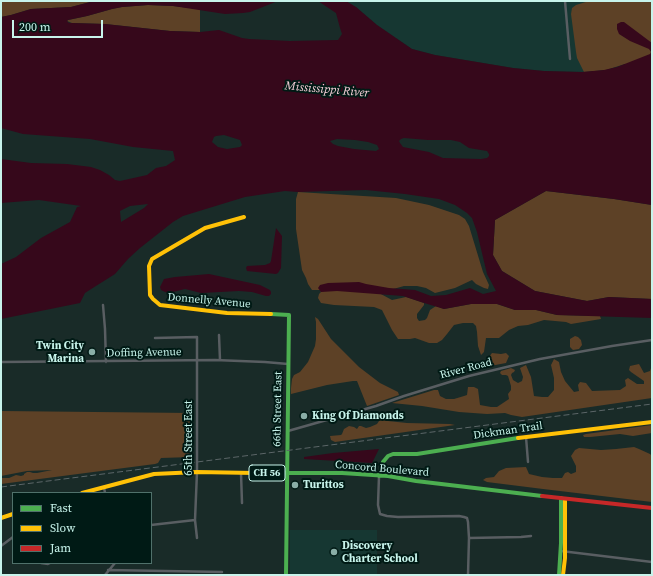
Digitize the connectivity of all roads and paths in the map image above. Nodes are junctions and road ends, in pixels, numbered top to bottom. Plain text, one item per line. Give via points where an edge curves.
1 (565, 1) edge
2 (570, 59) dead end
3 (244, 217) dead end
4 (103, 305) dead end
5 (289, 315) joint
6 (219, 335) dead end
7 (155, 338) dead end
8 (652, 340) edge
9 (220, 360) junction
10 (197, 361) junction
11 (1, 362) edge
12 (106, 362) junction
13 (288, 364) junction
14 (652, 422) edge
15 (288, 431) junction
16 (526, 437) junction
17 (528, 462) dead end
18 (197, 472) junction
19 (241, 472) junction
20 (287, 473) junction
21 (379, 476) junction
22 (104, 487) junction
23 (86, 492) edge
24 (105, 492) edge
25 (563, 499) junction
26 (242, 503) dead end
27 (652, 508) edge
28 (12, 514) edge
29 (1, 518) edge
30 (195, 520) junction
31 (152, 526) edge
32 (531, 536) dead end
33 (12, 537) edge
34 (197, 538) dead end
35 (469, 538) junction
36 (1, 546) edge
37 (563, 552) junction
38 (652, 562) edge
39 (115, 564) edge
40 (108, 570) junction
41 (222, 572) dead end
42 (196, 574) edge
43 (105, 575) edge
44 (286, 575) edge
45 (468, 575) edge
46 (559, 575) edge
47 (563, 575) edge

1 - 2 street
3 - 5 street, Donnelly Avenue via 204,228 152,259 149,266 150,295 160,305 227,313
4 - 12 street
5 - 13 street, 66th Street East
6 - 9 street
7 - 10 street, 65th Street East via 197,337
8 - 15 street, River Road via 540,359 454,380 377,406
9 - 10 street, Doffing Avenue
9 - 13 street, Doffing Avenue
10 - 12 street, Doffing Avenue
10 - 18 street, 65th Street East
11 - 12 street, Doffing Avenue
13 - 15 street, 66th Street East
14 - 16 street, Dickman Trail
15 - 20 street, 66th Street East
16 - 17 street
16 - 21 street, Dickman Trail via 417,454 390,454 383,462
18 - 19 street, Concord Boulevard / CH 56
18 - 22 street, Concord Boulevard / CH 56 via 154,474
18 - 30 street, 65th Street East
19 - 20 street, Concord Boulevard / CH 56
19 - 26 street
20 - 21 street, Concord Boulevard / CH 56
20 - 44 street, 66th Street East
21 - 25 street, Concord Boulevard / CH 56
21 - 35 street via 380,514 398,517 464,516 468,522
22 - 23 street, Concord Boulevard / CH 56
22 - 24 street
25 - 27 street, CH 56
25 - 37 street
28 - 29 street
30 - 31 street
30 - 34 street, 65th Street East
32 - 35 street
33 - 36 street
35 - 45 street
37 - 38 street
37 - 46 street
37 - 47 street
39 - 40 street
40 - 42 street
40 - 43 street
41 - 42 street

